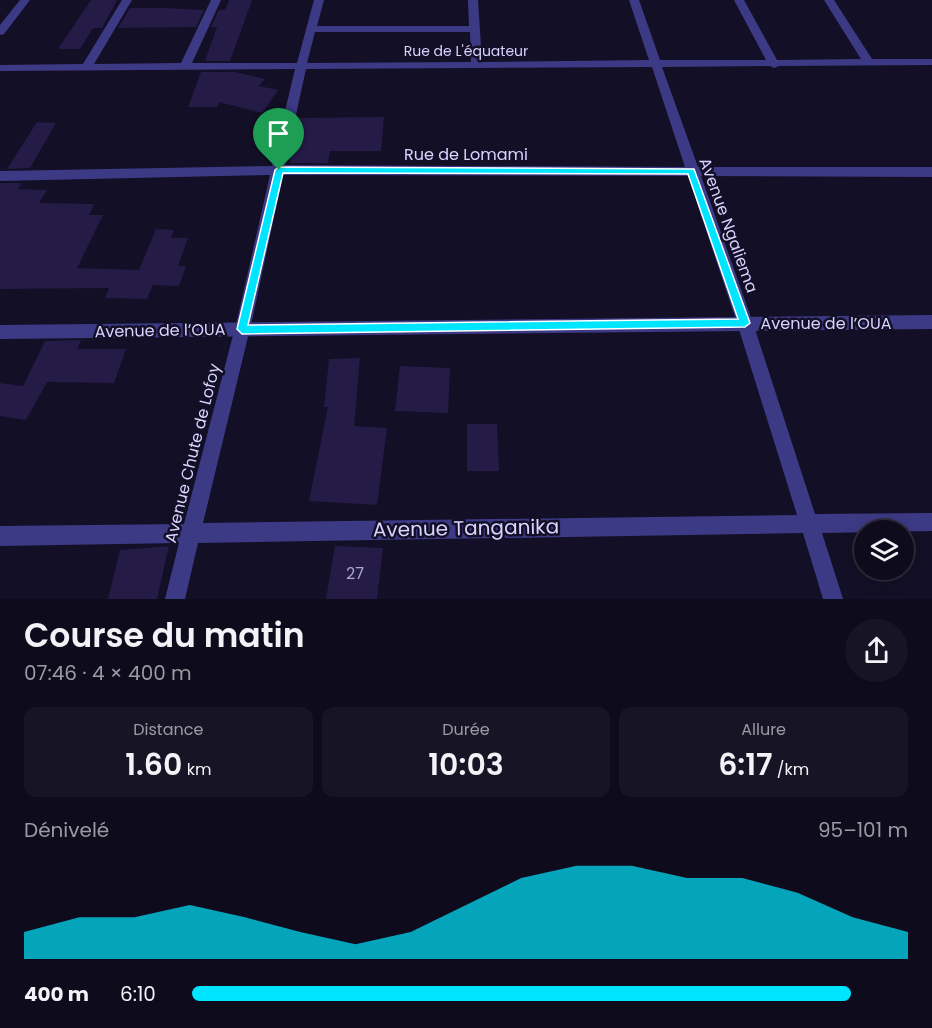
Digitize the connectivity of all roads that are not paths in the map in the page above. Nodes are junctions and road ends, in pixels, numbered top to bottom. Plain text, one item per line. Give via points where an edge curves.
1 (25, 0) edge
2 (127, 0) edge
3 (216, 0) edge
4 (319, 0) edge
5 (473, 0) edge
6 (634, 0) edge
7 (739, 0) edge
8 (829, 0) edge
9 (310, 29) junction
10 (475, 29) junction
11 (0, 32) edge
12 (868, 62) junction
13 (932, 62) edge
14 (654, 64) junction
15 (774, 64) junction
16 (185, 66) junction
17 (477, 66) junction
18 (87, 67) junction
19 (299, 67) junction
20 (0, 68) edge
21 (279, 170) junction
22 (691, 171) junction
23 (932, 172) edge
24 (0, 176) edge
25 (932, 322) edge
26 (745, 323) junction
27 (242, 329) junction
28 (0, 332) edge
29 (932, 522) edge
30 (808, 523) junction
31 (190, 532) junction
32 (0, 536) edge
33 (175, 599) edge
34 (833, 599) edge

1 - 11 street
2 - 18 street
3 - 16 street
4 - 9 street, Avenue Chute de Lofoy
5 - 10 street
6 - 14 street, Avenue Ngaliema
7 - 15 street
8 - 12 street
9 - 10 street
9 - 19 street, Avenue Chute de Lofoy
10 - 17 street
12 - 13 street, Rue de L'équateur
12 - 15 street, Rue de L'équateur
14 - 15 street, Rue de L'équateur
14 - 17 street, Rue de L'équateur
14 - 22 street, Avenue Ngaliema
16 - 18 street, Rue de L'équateur
16 - 19 street, Rue de L'équateur
17 - 19 street, Rue de L'équateur
18 - 20 street, Rue de L'équateur
19 - 21 street, Avenue Chute de Lofoy
21 - 22 street, Rue de Lomami
21 - 24 street, Rue de Lomami
21 - 27 street, Avenue Chute de Lofoy
22 - 23 street, Rue de Lomami
22 - 26 street, Avenue Ngaliema
25 - 26 street, Avenue de l’OUA
26 - 27 street, Avenue de l’OUA
26 - 30 street, Avenue Ngaliema
27 - 28 street, Avenue de l’OUA
27 - 31 street, Avenue Chute de Lofoy
29 - 30 street, Avenue Tanganika
30 - 31 street, Avenue Tanganika
30 - 34 street, Avenue Ngaliema
31 - 32 street, Avenue Tanganika
31 - 33 street, Avenue Chute de Lofoy

